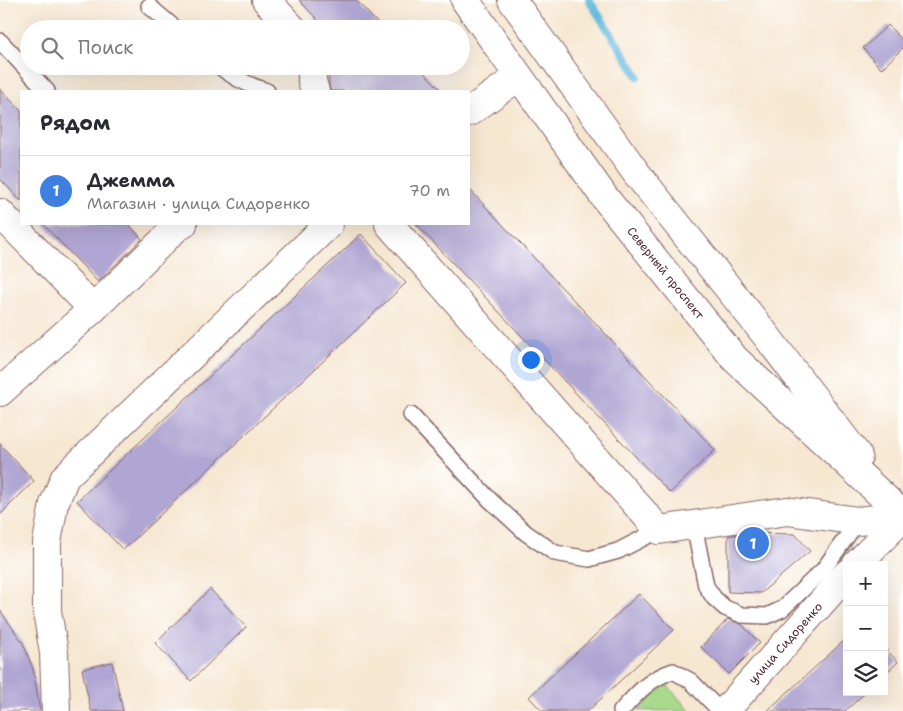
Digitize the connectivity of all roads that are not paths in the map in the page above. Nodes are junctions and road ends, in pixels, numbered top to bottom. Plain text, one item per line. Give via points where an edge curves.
1 (266, 0) edge
2 (464, 0) edge
3 (512, 0) edge
4 (149, 6) dead end
5 (165, 20) edge
6 (285, 20) edge
7 (0, 42) edge
8 (20, 63) edge
9 (32, 75) edge
10 (232, 75) edge
11 (312, 75) edge
12 (518, 77) junction
13 (46, 90) edge
14 (264, 90) edge
15 (315, 90) edge
16 (470, 111) edge
17 (0, 213) edge
18 (177, 225) edge
19 (328, 225) edge
20 (390, 225) edge
21 (93, 309) junction
22 (0, 392) edge
23 (411, 415) dead end
24 (903, 516) edge
25 (858, 521) junction
26 (694, 525) junction
27 (659, 530) junction
28 (860, 561) edge
29 (843, 578) edge
30 (56, 711) edge
31 (621, 711) edge
32 (720, 711) edge
33 (725, 711) edge

1 - 6 street
2 - 12 street, Северный проспект
3 - 24 street via 637,174 765,334
4 - 5 lane
7 - 8 lane
9 - 13 lane
10 - 14 lane
11 - 15 street
12 - 16 street
12 - 24 street, Северный проспект via 606,198 735,359
17 - 21 street
18 - 21 street
19 - 30 street via 65,477 54,504 48,542 47,611 54,653
20 - 27 street
21 - 22 street
23 - 27 lane via 490,500 554,553 589,559 618,551
24 - 25 street
24 - 28 street
25 - 26 street via 787,511
25 - 26 lane via 823,570 782,609 767,616 742,615 725,608 714,598 706,586
26 - 27 street
29 - 33 street, улица Сидоренко
31 - 32 lane via 640,688 673,671 691,682

